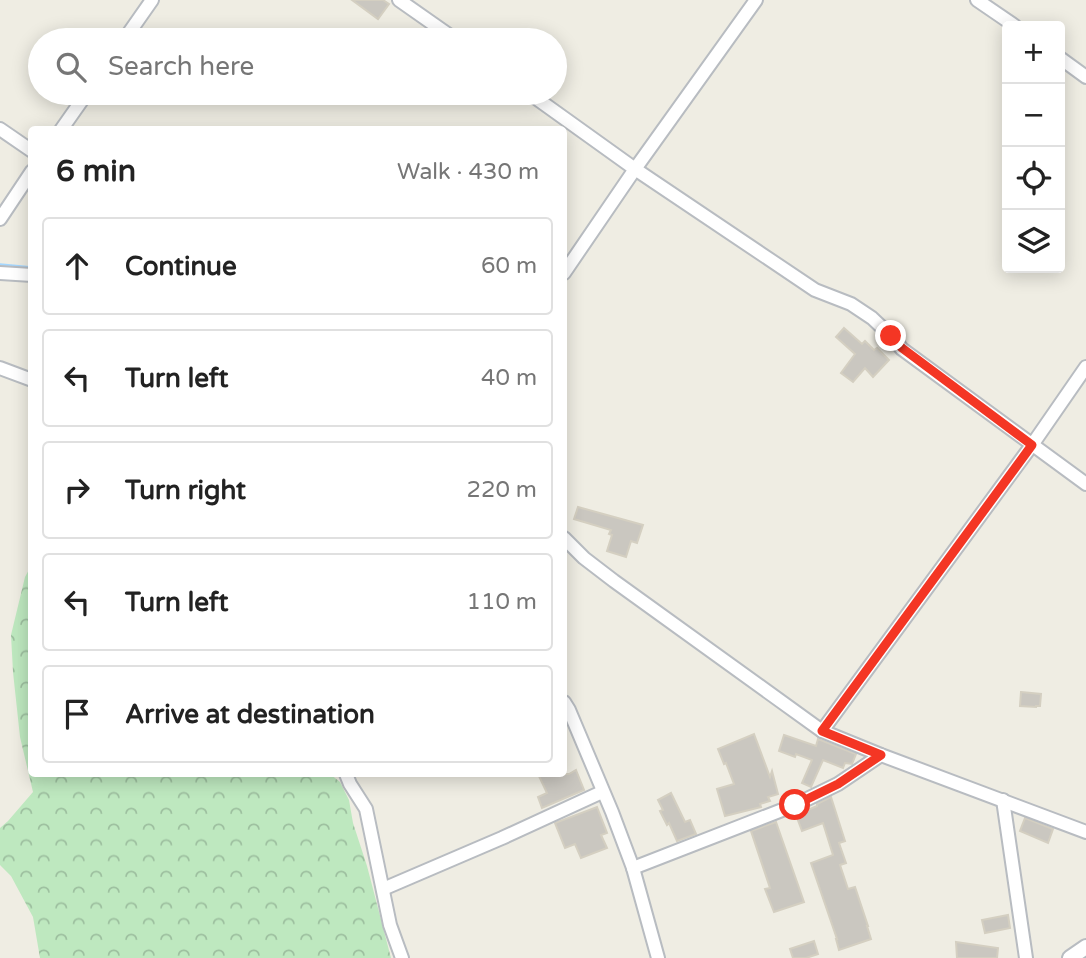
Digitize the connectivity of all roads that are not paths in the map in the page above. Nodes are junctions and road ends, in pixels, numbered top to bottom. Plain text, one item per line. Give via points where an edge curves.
1 (152, 0) edge
2 (400, 0) edge
3 (756, 0) edge
4 (977, 0) edge
5 (1007, 21) edge
6 (132, 28) edge
7 (439, 28) edge
8 (1065, 62) edge
9 (1086, 77) edge
10 (79, 105) edge
11 (546, 105) edge
12 (64, 126) edge
13 (0, 129) edge
14 (28, 148) edge
15 (635, 169) junction
16 (28, 178) edge
17 (0, 219) edge
18 (567, 269) edge
19 (0, 273) edge
20 (28, 275) edge
21 (1086, 367) edge
22 (0, 368) edge
23 (28, 378) edge
24 (1032, 445) junction
25 (1086, 484) edge
26 (567, 541) edge
27 (567, 707) edge
28 (822, 731) junction
29 (881, 755) junction
30 (347, 777) edge
31 (602, 792) junction
32 (1003, 800) junction
33 (1086, 832) edge
34 (633, 868) junction
35 (383, 888) junction
36 (1086, 947) edge
37 (402, 958) edge
38 (658, 958) edge
39 (1027, 958) edge
40 (1070, 958) edge

1 - 6 street
2 - 7 street
3 - 15 street
4 - 5 street
8 - 9 street
10 - 12 street
11 - 15 street
13 - 14 street
15 - 18 street
15 - 24 street via 815,290 872,318 902,348
16 - 17 street
19 - 20 street
21 - 24 street
22 - 23 street
24 - 25 street
24 - 28 street
26 - 28 street via 614,581
27 - 31 street
28 - 29 street
29 - 32 street
29 - 34 street via 795,805
30 - 35 street via 366,809
31 - 34 street
31 - 35 street
32 - 33 street
32 - 39 street
34 - 38 street
35 - 37 street
36 - 40 street

